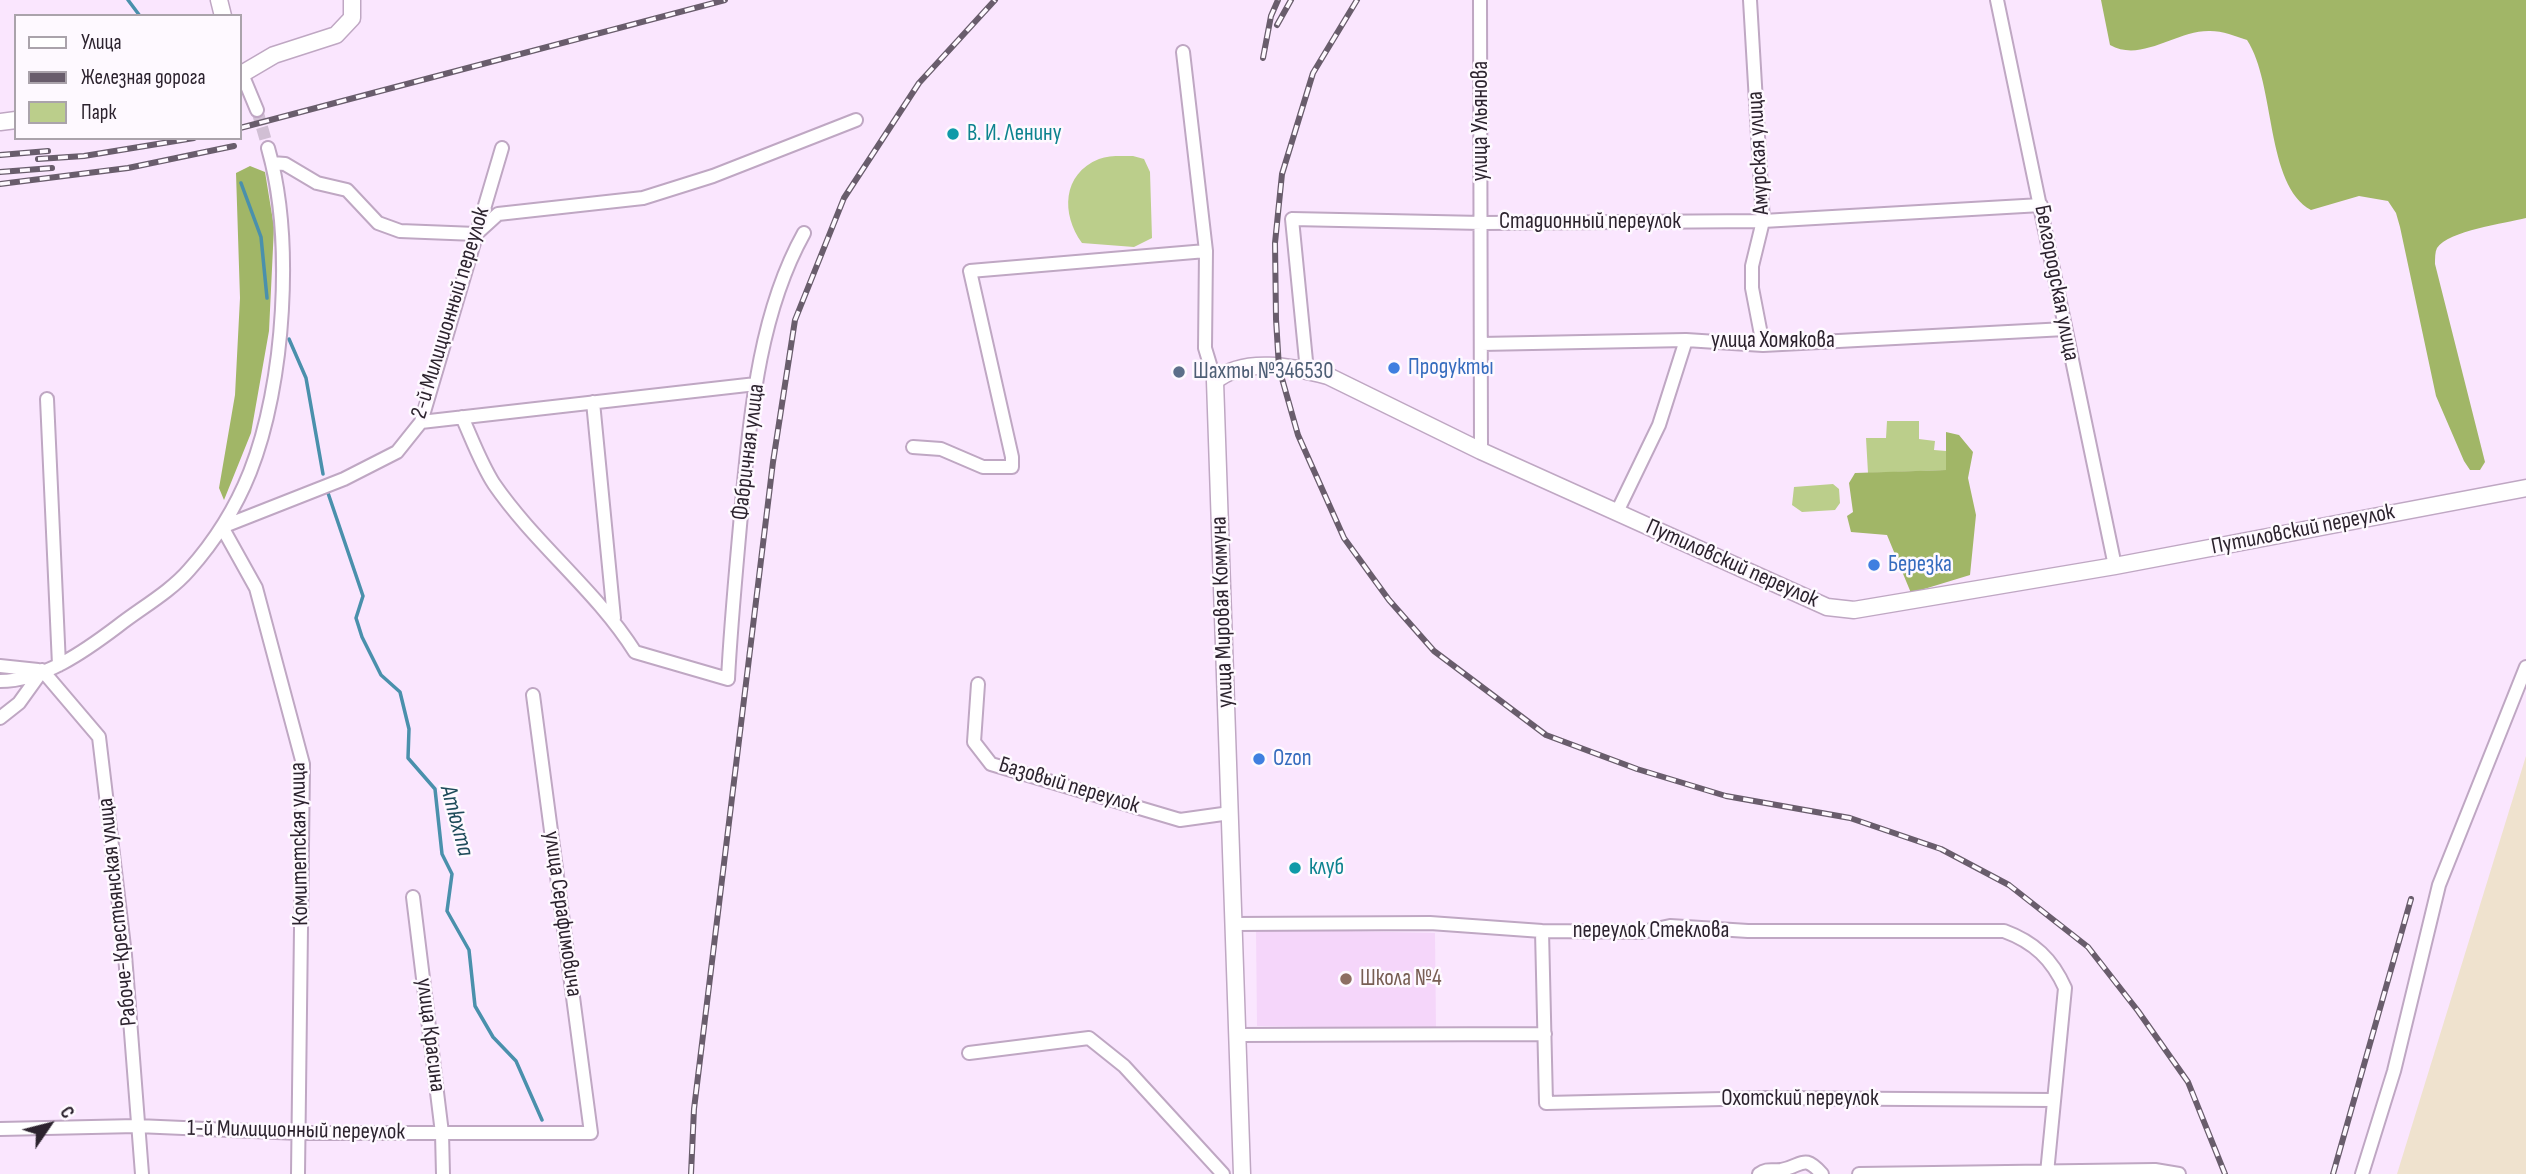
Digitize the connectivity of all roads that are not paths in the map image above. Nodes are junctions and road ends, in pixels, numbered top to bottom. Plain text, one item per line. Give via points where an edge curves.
1 (352, 0) edge
2 (1480, 0) edge
3 (1750, 0) edge
4 (1997, 0) edge
5 (1183, 52) dead end
6 (242, 72) edge
7 (242, 77) edge
8 (257, 110) tunnel mouth
9 (856, 120) dead end
10 (268, 148) tunnel mouth
11 (502, 148) dead end
12 (272, 163) junction
13 (2041, 205) junction
14 (1763, 221) junction
15 (1482, 223) junction
16 (804, 233) dead end
17 (476, 234) junction
18 (1206, 251) junction
19 (2065, 329) junction
20 (1686, 340) junction
21 (1482, 344) junction
22 (1763, 345) junction
23 (1307, 371) junction
24 (1215, 381) junction
25 (756, 384) junction
26 (47, 399) dead end
27 (593, 402) junction
28 (462, 417) junction
29 (421, 422) junction
30 (913, 447) dead end
31 (1481, 451) junction
32 (2526, 488) edge
33 (1617, 512) junction
34 (222, 527) junction
35 (2115, 566) junction
36 (614, 619) junction
37 (59, 665) junction
38 (0, 666) edge
39 (2526, 667) edge
40 (42, 670) junction
41 (0, 681) edge
42 (978, 684) dead end
43 (533, 695) dead end
44 (0, 718) edge
45 (1230, 813) junction
46 (413, 897) dead end
47 (1233, 924) junction
48 (1542, 931) junction
49 (1545, 1034) junction
50 (1237, 1035) junction
51 (970, 1053) dead end
52 (2053, 1100) junction
53 (137, 1126) junction
54 (0, 1129) edge
55 (299, 1133) junction
56 (442, 1133) junction
57 (591, 1133) joint
58 (2047, 1172) edge
59 (142, 1174) edge
60 (298, 1174) edge
61 (443, 1174) edge
62 (1223, 1174) edge
63 (1242, 1174) edge
64 (1759, 1174) edge
65 (1822, 1174) edge
66 (1859, 1174) edge
67 (2179, 1174) edge
68 (2362, 1174) edge

1 - 6 main road via 352,18 336,35 274,55
2 - 15 street, улица Ульянова
3 - 14 street, Амурская улица
4 - 13 street, Белгородская улица
5 - 18 street, улица Мировая Коммуна
7 - 8 street
9 - 17 street via 643,198 498,214
10 - 12 street
11 - 17 street, 2-й Милиционный переулок
12 - 17 street via 285,164 317,183 347,190 378,223 400,231
12 - 34 street via 284,262 270,406 250,472
13 - 14 street, Стадионный переулок
13 - 19 street, Белгородская улица
14 - 15 street, Стадионный переулок
14 - 22 street, Амурская улица via 1752,266 1752,288
15 - 21 street, улица Ульянова
15 - 23 street, Стадионный переулок via 1292,219
16 - 25 street, Фабричная улица via 773,303
17 - 29 street, 2-й Милиционный переулок
18 - 24 street, улица Мировая Коммуна via 1205,348
18 - 30 street via 970,271 1012,467 983,467 941,449
19 - 22 street, улица Хомякова
19 - 35 street, Белгородская улица
20 - 21 street, улица Хомякова
20 - 22 street, улица Хомякова
20 - 33 street via 1659,425
21 - 31 street, улица Ульянова
23 - 24 main road, Путиловский переулок via 1243,366
23 - 31 main road, Путиловский переулок via 1328,376
24 - 45 main road, улица Мировая Коммуна
25 - 27 street
25 - 36 street, Фабричная улица via 728,679 635,652
26 - 37 street
27 - 28 street
27 - 36 street
28 - 29 street
28 - 36 street via 494,483 529,528
29 - 34 street, 2-й Милиционный переулок via 397,452 386,458
31 - 33 main road, Путиловский переулок
32 - 35 main road, Путиловский переулок
33 - 35 main road, Путиловский переулок via 1827,607 1854,610
34 - 37 street via 188,572 86,650
34 - 55 street, Комитетская улица via 256,588 303,764
37 - 40 street
38 - 40 street
39 - 68 street via 2439,885 2394,1071
40 - 41 street
40 - 44 street via 19,703
40 - 53 street, Рабоче-Крестьянская улица via 99,737 125,955
42 - 45 street, Базовый переулок via 974,742 991,764 1180,820
43 - 57 street, улица Серафимовича
45 - 47 main road, улица Мировая Коммуна
46 - 56 street, улица Красина
47 - 48 street, переулок Стеклова via 1430,923
47 - 50 main road, улица Мировая Коммуна
48 - 49 street
48 - 52 street, переулок Стеклова via 1642,932 1670,926 1748,931 2004,931 2025,938 2056,968 2065,988
49 - 50 street
49 - 52 street, Охотский переулок via 1546,1104 1767,1098
50 - 63 main road, улица Мировая Коммуна
51 - 62 street via 1088,1038 1124,1066
52 - 58 street
53 - 54 street, 1-й Милиционный переулок
53 - 55 street, 1-й Милиционный переулок
53 - 59 street, Рабоче-Крестьянская улица
55 - 56 street, 1-й Милиционный переулок
55 - 60 street, Комитетская улица
56 - 57 street, 1-й Милиционный переулок
56 - 61 street, улица Красина
58 - 66 street
58 - 67 street via 2155,1170
64 - 65 street via 1801,1161 1812,1163

